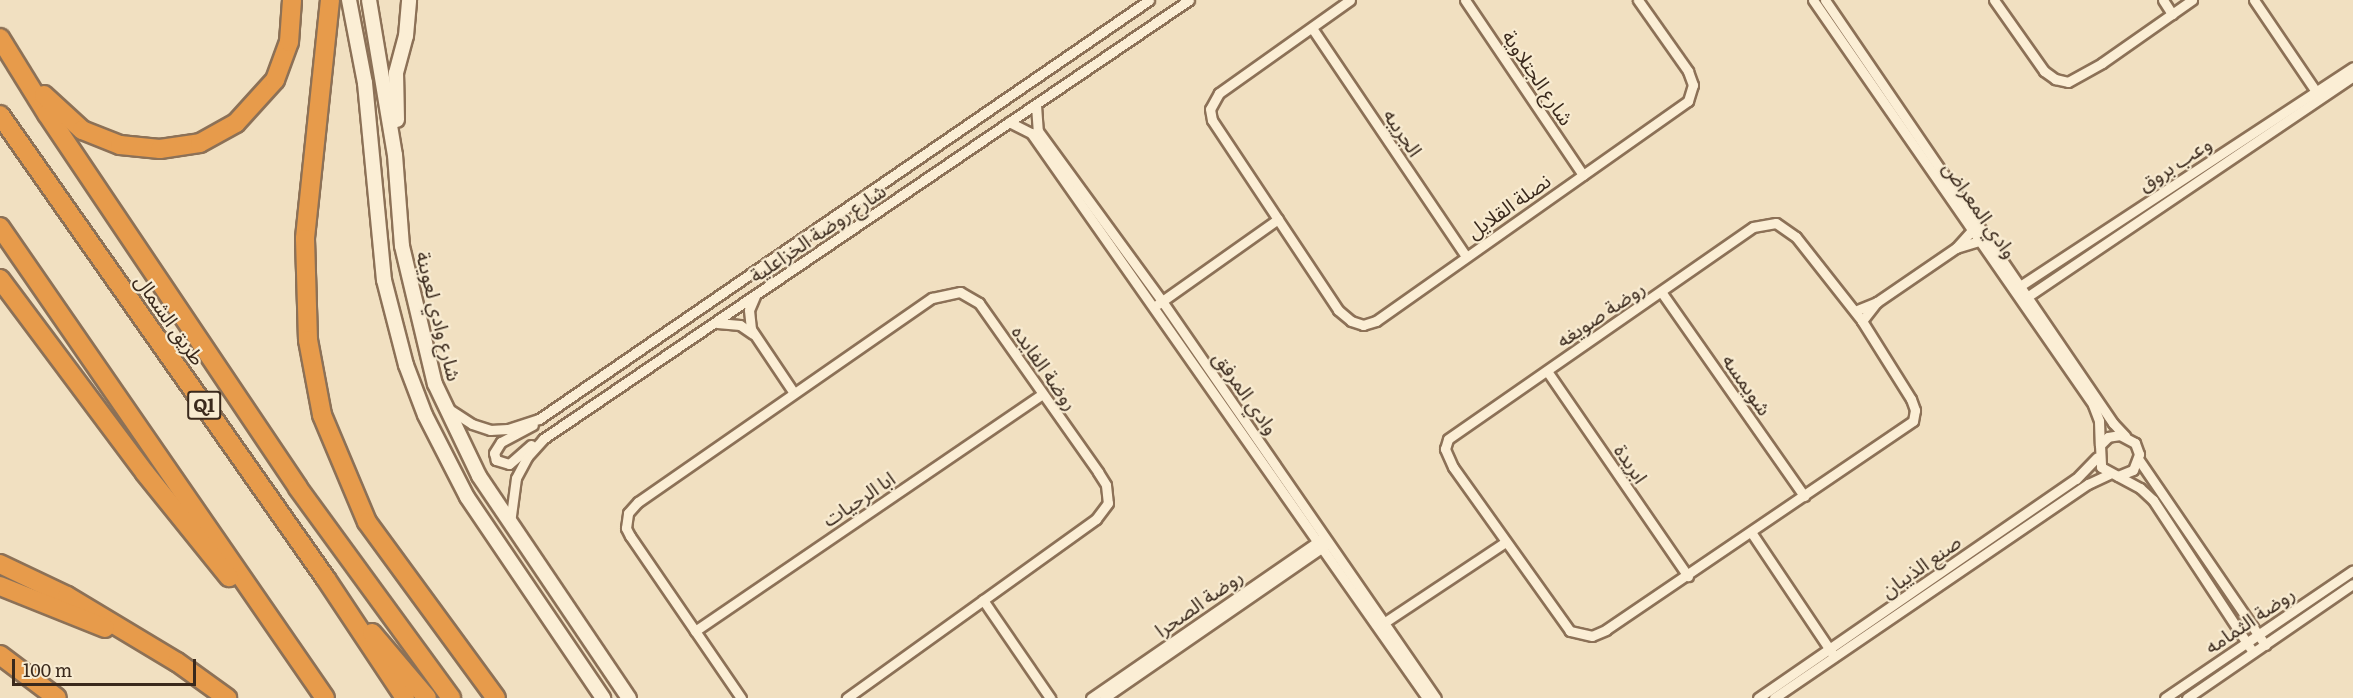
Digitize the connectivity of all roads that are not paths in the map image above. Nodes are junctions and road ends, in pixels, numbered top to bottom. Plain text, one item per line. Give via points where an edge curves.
1 (291, 0) edge
2 (330, 0) edge
3 (349, 0) edge
4 (369, 0) edge
5 (409, 0) edge
6 (1149, 0) edge
7 (1189, 0) edge
8 (1350, 0) edge
9 (1465, 0) edge
10 (1638, 0) edge
11 (1814, 0) edge
12 (1825, 0) edge
13 (1994, 0) edge
14 (2163, 0) edge
15 (2192, 0) edge
16 (2254, 0) edge
17 (2172, 14) junction
18 (1312, 28) junction
19 (0, 38) edge
20 (2353, 67) edge
21 (24, 74) junction
22 (2353, 76) edge
23 (2318, 94) junction
24 (1036, 105) junction
25 (0, 115) edge
26 (1009, 122) junction
27 (395, 155) junction
28 (1583, 175) junction
29 (1278, 219) junction
30 (1976, 226) junction
31 (0, 227) edge
32 (1985, 239) junction
33 (1956, 248) junction
34 (1466, 256) junction
35 (0, 279) edge
36 (2018, 288) junction
37 (1662, 292) junction
38 (755, 296) junction
39 (2025, 299) junction
40 (1877, 302) junction
41 (1159, 303) junction
42 (1855, 311) junction
43 (1862, 321) junction
44 (716, 323) junction
45 (753, 334) junction
46 (1547, 371) junction
47 (794, 393) junction
48 (1042, 394) junction
49 (444, 405) junction
50 (539, 419) junction
51 (553, 432) junction
52 (2125, 436) junction
53 (2100, 446) junction
54 (2097, 457) junction
55 (2139, 460) junction
56 (2113, 475) junction
57 (1804, 496) junction
58 (510, 525) junction
59 (1751, 532) junction
60 (1324, 542) junction
61 (1504, 543) junction
62 (2205, 553) junction
63 (2195, 560) junction
64 (0, 564) edge
65 (2353, 570) edge
66 (1688, 576) junction
67 (2353, 584) edge
68 (0, 586) edge
69 (983, 600) junction
70 (342, 603) junction
71 (264, 611) junction
72 (1381, 625) junction
73 (695, 631) junction
74 (2258, 634) junction
75 (2246, 641) junction
76 (146, 643) junction
77 (2265, 645) junction
78 (462, 648) junction
79 (2253, 652) junction
80 (1832, 653) junction
81 (0, 655) edge
82 (57, 698) edge
83 (227, 698) edge
84 (325, 698) edge
85 (405, 698) edge
86 (427, 698) edge
87 (451, 698) edge
88 (496, 698) edge
89 (509, 698) edge
90 (603, 698) edge
91 (629, 698) edge
92 (741, 698) edge
93 (847, 698) edge
94 (1050, 698) edge
95 (1091, 698) edge
96 (1104, 698) edge
97 (1426, 698) edge
98 (1436, 698) edge
99 (1758, 698) edge
100 (1774, 698) edge
101 (2165, 698) edge
102 (2187, 698) edge

1 - 21 highway via 289,42 274,80 236,123 200,143 142,149 100,139 69,120
2 - 78 highway via 312,162 305,291 308,340 322,415 368,522
3 - 90 main road via 366,94 374,212 384,280 406,365 425,415 467,497
4 - 27 main road, شارع وادي لعوينة
5 - 27 main road via 406,36 396,74
6 - 50 street, شارع روضة الخزاعلية
7 - 24 street, شارع روضة الخزاعلية
8 - 18 street, نصلة القلايل
9 - 28 street, شارع الجتلاوية
10 - 28 street, نصلة القلايل via 1688,71 1694,85 1692,96 1681,109
11 - 30 street, وادي المعراض
12 - 30 street, وادي المعراض
13 - 17 street via 2044,71 2061,81 2081,77
14 - 17 street
15 - 17 street
16 - 23 street
18 - 29 street, نصلة القلايل via 1219,93 1210,109 1212,120
18 - 34 street, الجريبه
19 - 21 highway
20 - 23 street, وعب بروق
21 - 87 highway via 311,507
22 - 23 street, وعب بروق
23 - 36 street, وعب بروق
23 - 39 street, وعب بروق
24 - 26 street, شارع روضة الخزاعلية
24 - 41 street, وادي المرفق via 1038,131
25 - 70 highway, طريق الشمال / Q1
26 - 38 street, شارع روضة الخزاعلية
26 - 41 street, وادي المرفق via 1031,133
27 - 49 main road, شارع وادي لعوينة via 409,282 426,354
28 - 34 street, نصلة القلايل
29 - 34 street, نصلة القلايل via 1338,310 1357,324 1376,321
29 - 41 street
30 - 32 street, وادي المعراض
30 - 33 street
31 - 71 highway
32 - 33 street
32 - 36 street, وادي المعراض
33 - 40 street
35 - 71 highway via 198,542
36 - 39 street, وادي المعراض
37 - 42 street, روضة صويغه via 1753,227 1776,223 1796,237
37 - 46 street, روضة صويغه
37 - 57 street, شويمسه
38 - 44 street, شارع روضة الخزاعلية
38 - 45 street via 749,316
39 - 52 street, وادي المعراض
39 - 53 street, وادي المعراض via 2093,405 2099,421
40 - 42 street
40 - 43 street
41 - 60 street, وادي المرفق
42 - 43 street, روضة صويغه
43 - 57 street, روضة صويغه via 1911,399 1913,421
44 - 45 street via 740,325
44 - 51 street, شارع روضة الخزاعلية
45 - 47 street
46 - 61 street, روضة صويغه via 1452,434 1446,444 1453,467
46 - 66 street, ابريدة
47 - 48 street, روضة الفايده via 932,298 955,292 979,303
47 - 73 street, روضة الفايده via 638,502 628,513 626,528 630,536
48 - 69 street, روضة الفايده via 1102,477 1108,503 1096,519
48 - 73 street, ابا الرحيات
49 - 50 street, شارع روضة الخزاعلية via 472,424 489,430 508,429
49 - 58 main road, شارع وادي لعوينة via 479,476
50 - 51 street via 496,446 496,460 509,464 531,444
51 - 58 street, شارع روضة الخزاعلية via 535,447 521,467 513,490
52 - 53 street via 2108,437
52 - 55 street, وادي المعراض via 2135,443
53 - 54 street, وادي المعراض
54 - 56 street
54 - 80 street, صنع الذيبان via 2076,479
55 - 56 street via 2133,470
55 - 62 street, وادي المعراض
56 - 63 street via 2148,494
56 - 80 street, صنع الذيبان via 2088,484
57 - 59 street, روضة صويغه
58 - 91 main road, شارع وادي لعوينة
59 - 66 street, روضة صويغه
59 - 80 street
60 - 72 street, وادي المرفق
60 - 95 street, روضة الصحرا
60 - 96 street, روضة الصحرا
61 - 66 street, روضة صويغه via 1563,625 1585,636 1606,630
61 - 72 street
62 - 63 street
62 - 74 street, وادي المعراض
63 - 75 street
64 - 76 highway via 67,596
65 - 74 street, روضة الثمامه
67 - 77 street, روضة الثمامه
68 - 76 highway
69 - 93 street, روضة الفايده
69 - 94 street
70 - 85 highway, طريق الشمال / Q1
70 - 86 highway via 395,657
71 - 84 highway
72 - 97 street, وادي المرفق
72 - 98 street, وادي المرفق
73 - 92 street, روضة الفايده
74 - 75 street, روضة الثمامه
74 - 77 street, وادي المعراض
75 - 79 street
75 - 101 street, روضة الثمامه
76 - 83 highway
77 - 79 street, روضة الثمامه
78 - 88 highway
78 - 89 highway
79 - 102 street, روضة الثمامه
80 - 99 street, صنع الذيبان
80 - 100 street, صنع الذيبان
81 - 82 highway

